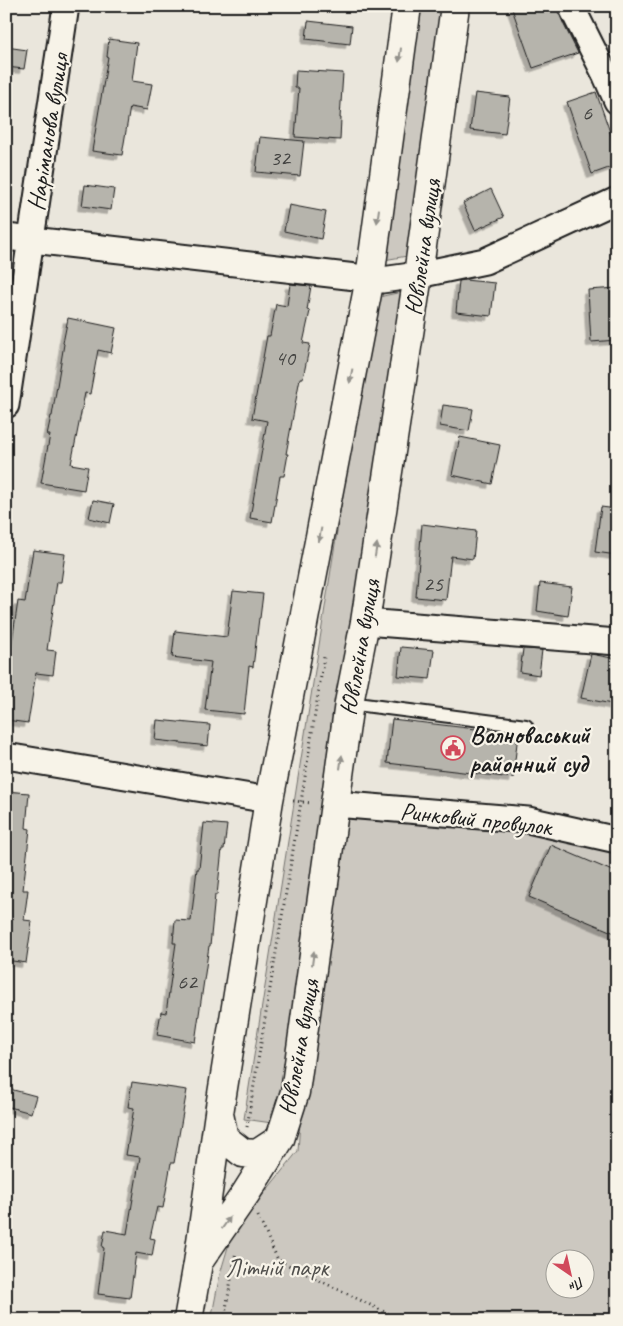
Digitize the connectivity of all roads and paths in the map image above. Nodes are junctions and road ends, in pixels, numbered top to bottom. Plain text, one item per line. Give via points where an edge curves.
1 (66, 6) edge
2 (407, 6) edge
3 (455, 6) edge
4 (571, 6) edge
5 (611, 72) edge
6 (617, 100) edge
7 (617, 200) edge
8 (6, 237) edge
9 (31, 240) junction
10 (418, 275) junction
11 (370, 278) junction
12 (6, 405) edge
13 (365, 622) junction
14 (617, 642) edge
15 (349, 703) junction
16 (526, 726) dead end
17 (6, 756) edge
18 (269, 800) junction
19 (335, 804) junction
20 (617, 840) edge
21 (219, 1113) junction
22 (280, 1139) junction
23 (246, 1193) junction
24 (198, 1263) junction
25 (188, 1320) edge
26 (400, 1320) edge

1 - 9 street, Наріманова вулиця
2 -> 11 street, Ювілейна вулиця
3 - 10 street, Ювілейна вулиця
4 - 5 street
5 - 6 street
7 - 10 street via 485,261
8 - 9 street
9 - 11 street
9 - 12 street, Наріманова вулиця
10 - 11 street via 382,280
13 -> 10 street, Ювілейна вулиця
11 -> 18 street, Ювілейна вулиця
13 - 14 street
13 - 15 street, Ювілейна вулиця
15 - 16 lane
19 -> 15 street, Ювілейна вулиця
17 - 18 street
18 - 19 path
18 - 21 street, Ювілейна вулиця
19 - 20 street, Ринковий провулок via 528,820
22 -> 19 street, Ювілейна вулиця via 295,1092
21 - 22 street via 224,1138 243,1153 257,1154
21 - 24 street, Ювілейна вулиця
22 - 23 street, Ювілейна вулиця
24 -> 23 street, Ювілейна вулиця
23 - 26 path via 278,1260
24 - 25 street, Ювілейна вулиця

